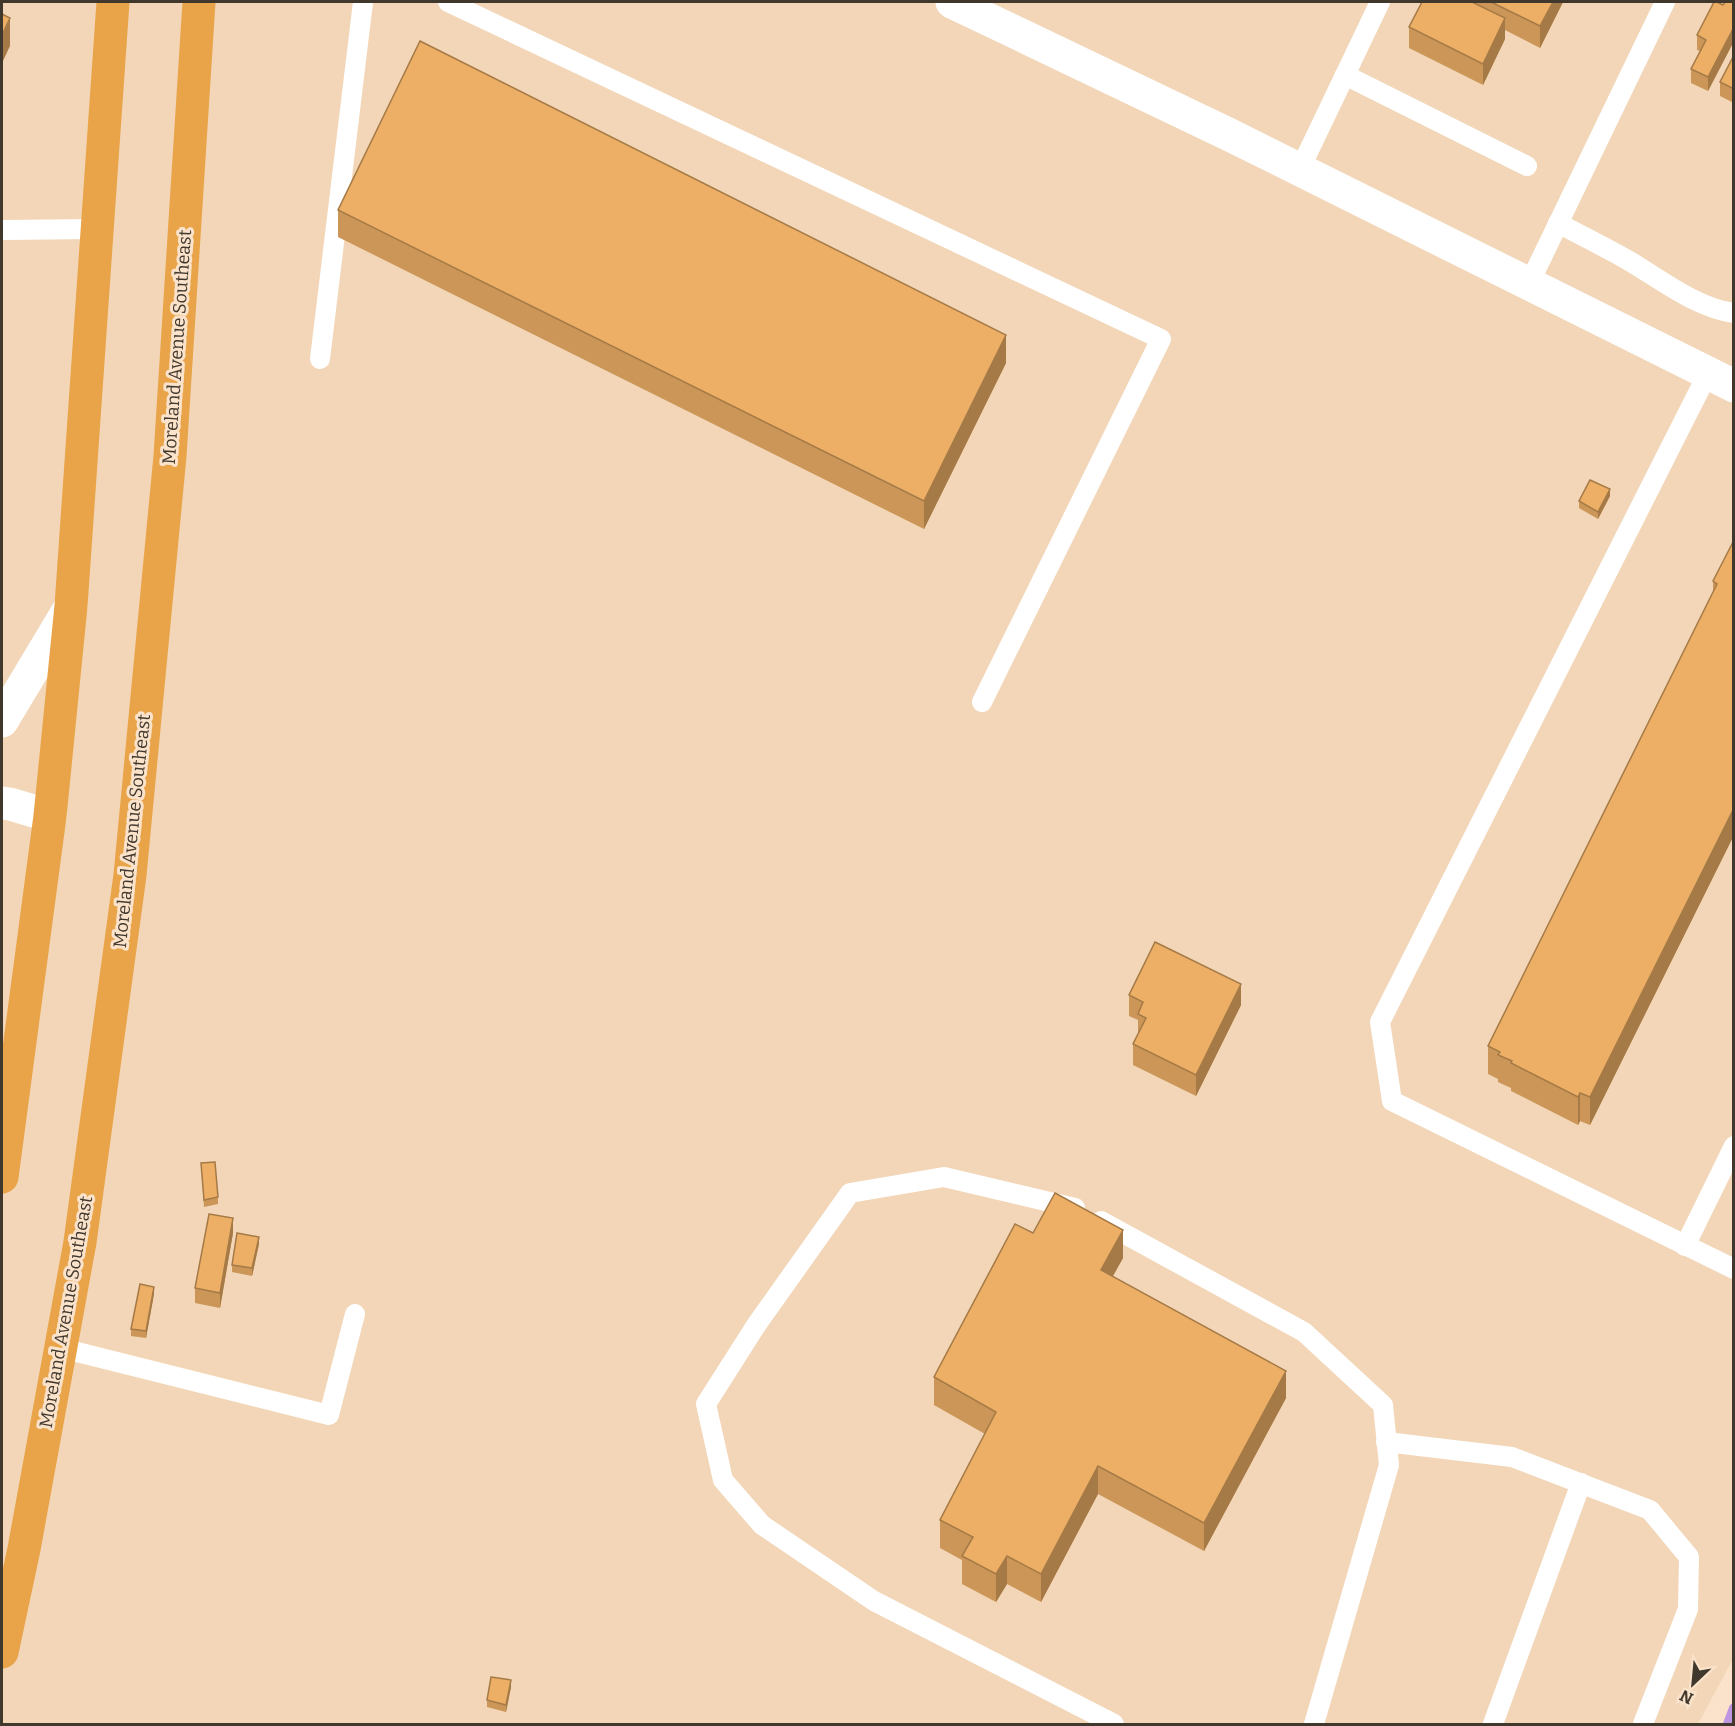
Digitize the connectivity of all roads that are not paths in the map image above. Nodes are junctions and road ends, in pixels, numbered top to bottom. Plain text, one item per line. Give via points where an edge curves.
1 (113, 2) edge
2 (199, 2) edge
3 (363, 2) edge
4 (448, 2) edge
5 (952, 2) edge
6 (1380, 2) edge
7 (1665, 2) edge
8 (1345, 75) junction
9 (1527, 166) dead end
10 (1300, 170) junction
11 (1558, 223) junction
12 (97, 229) junction
13 (2, 230) edge
14 (1529, 284) junction
15 (1734, 313) edge
16 (320, 359) dead end
17 (1721, 380) edge
18 (71, 606) junction
19 (982, 702) dead end
20 (2, 721) edge
21 (2, 803) edge
22 (50, 816) junction
23 (1734, 1146) edge
24 (2, 1177) edge
25 (1685, 1246) junction
26 (1734, 1269) edge
27 (355, 1314) dead end
28 (61, 1348) junction
29 (1386, 1442) junction
30 (1581, 1483) junction
31 (2, 1652) edge
32 (1114, 1725) edge
33 (1314, 1725) edge
34 (1492, 1725) edge
35 (1643, 1725) edge

1 - 12 highway
2 - 28 highway, Moreland Avenue Southeast via 170,456 130,875 80,1242
3 - 16 lane
4 - 19 lane via 1161,339
5 - 10 street
6 - 8 lane
7 - 11 lane
8 - 9 lane
8 - 10 lane
10 - 14 street
11 - 14 lane
11 - 15 lane via 1675,289 1720,311
12 - 13 lane
12 - 18 highway
14 - 17 street
17 - 25 lane via 1380,1022 1392,1101
18 - 20 street
18 - 22 highway
21 - 22 street
22 - 24 highway
23 - 25 lane
25 - 26 lane
27 - 28 lane via 329,1415
28 - 31 highway, Moreland Avenue Southeast
29 - 30 lane via 1512,1456
29 - 32 lane via 1383,1405 1304,1332 1071,1205 944,1177 850,1192 706,1404 723,1480 762,1525 873,1601
29 - 33 lane via 1389,1465
30 - 34 lane
30 - 35 lane via 1650,1510 1689,1557 1688,1609

